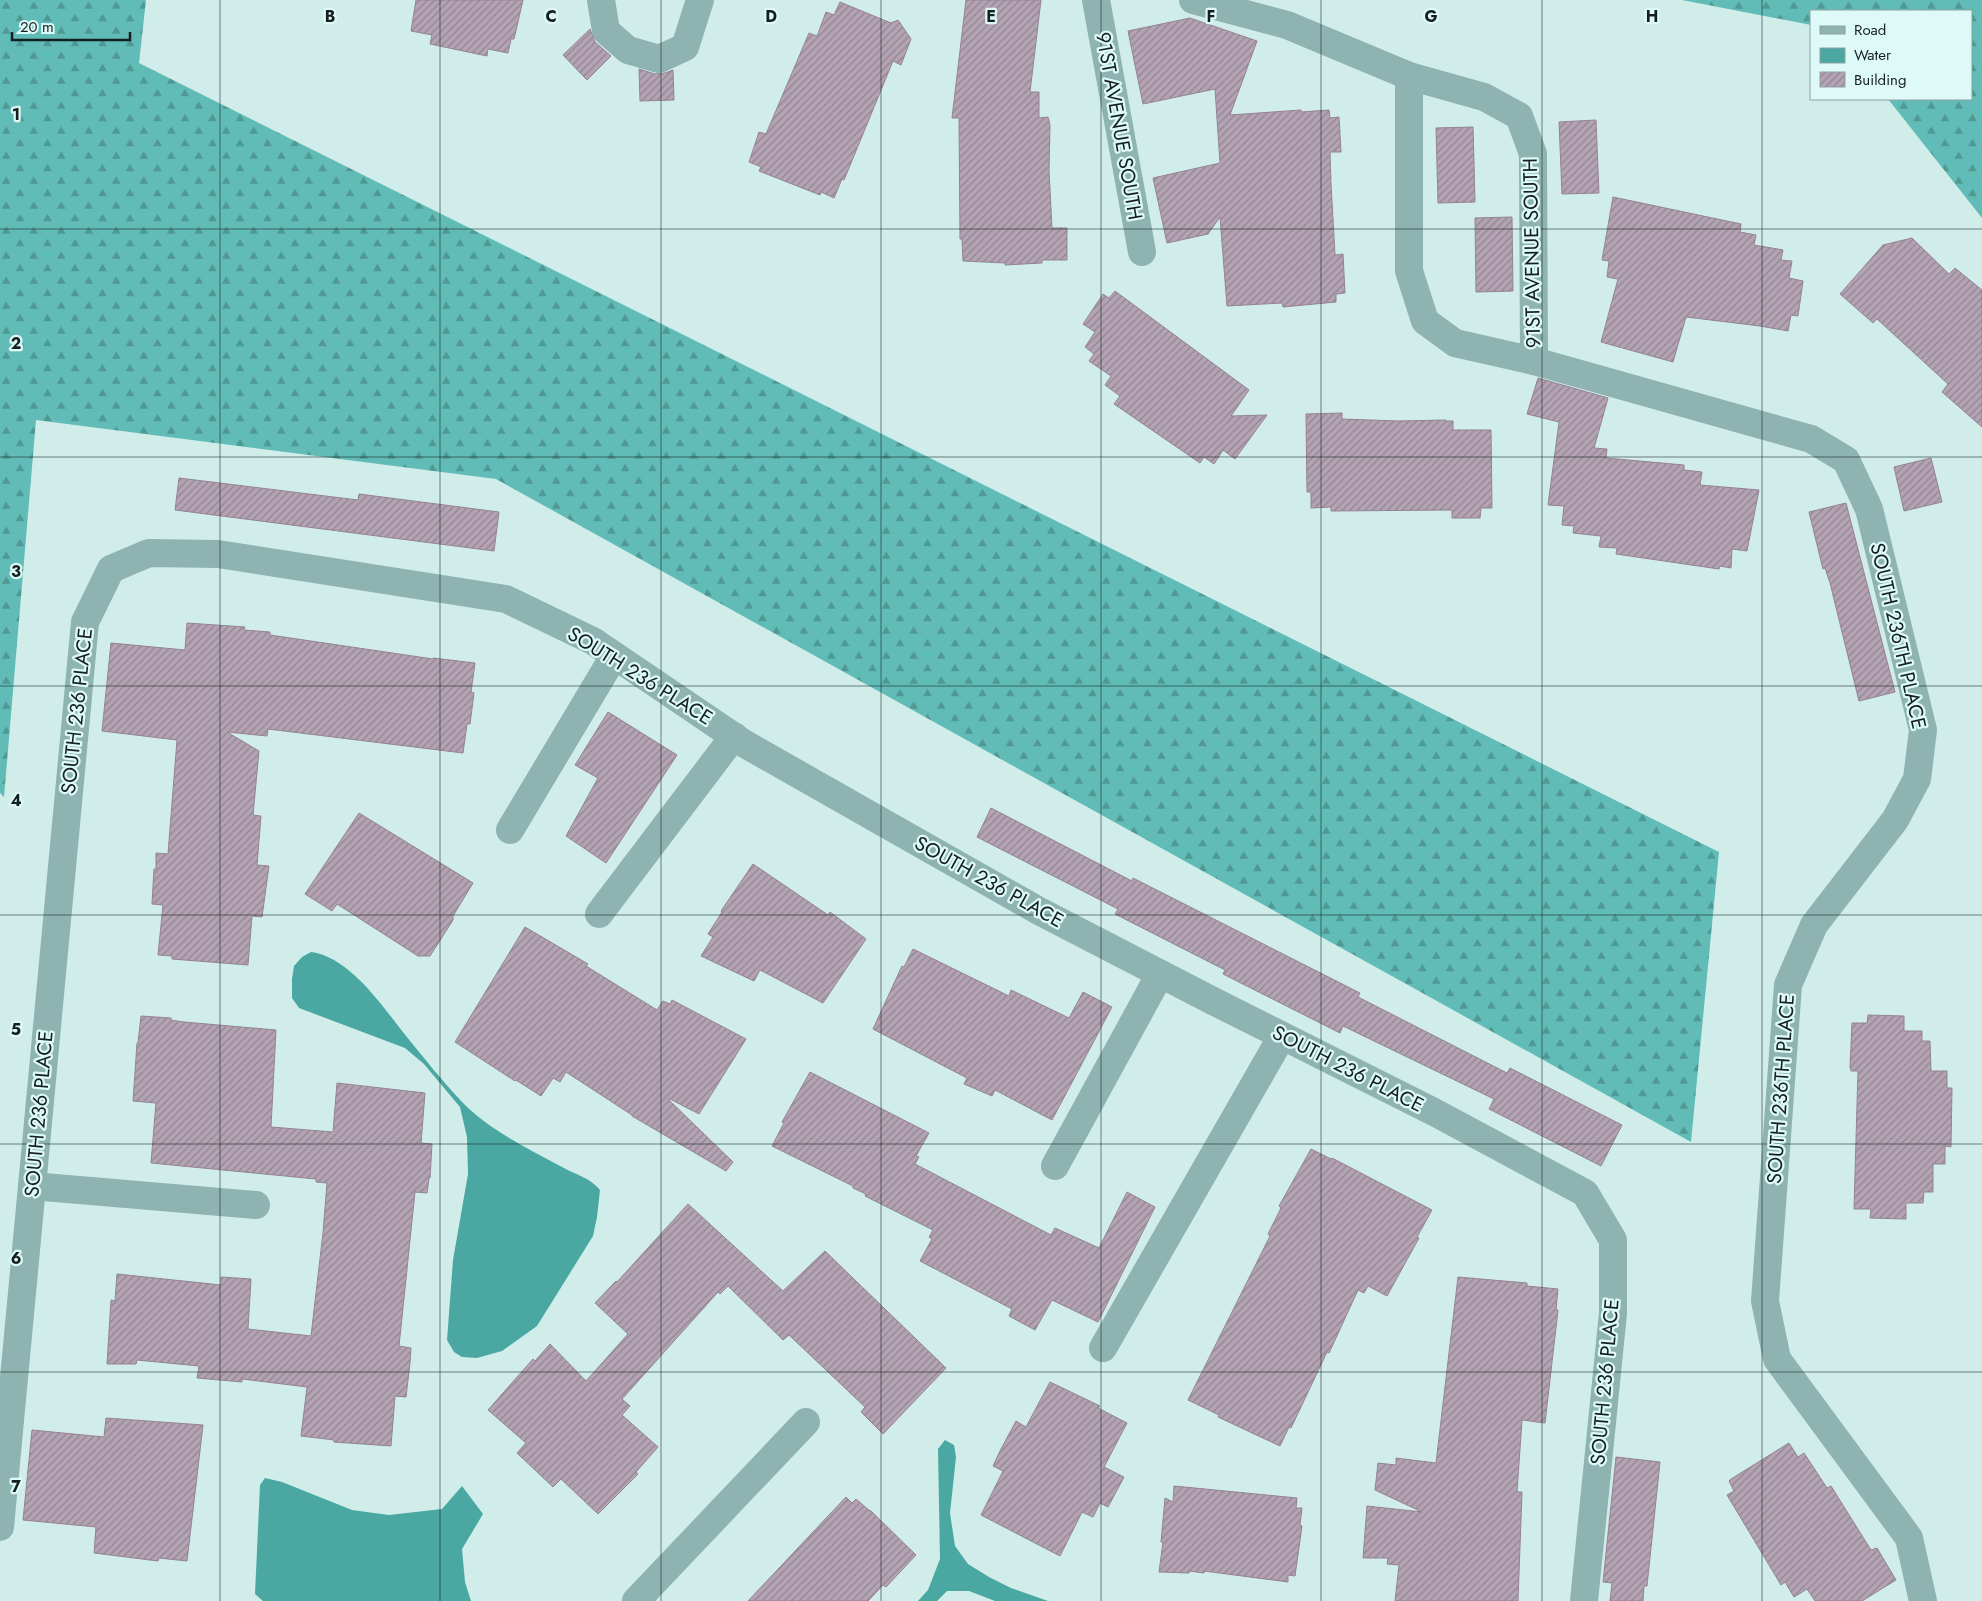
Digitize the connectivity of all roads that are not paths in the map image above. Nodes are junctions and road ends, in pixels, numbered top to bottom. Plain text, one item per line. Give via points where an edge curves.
1 (601, 0) edge
2 (700, 0) edge
3 (1096, 0) edge
4 (1193, 0) edge
5 (1408, 76) junction
6 (1142, 252) dead end
7 (1534, 361) junction
8 (1846, 460) joint
9 (614, 656) junction
10 (734, 736) junction
11 (510, 830) dead end
12 (598, 914) dead end
13 (1160, 974) junction
14 (1282, 1036) junction
15 (1055, 1166) dead end
16 (32, 1186) junction
17 (256, 1205) dead end
18 (1103, 1348) dead end
19 (806, 1422) dead end
20 (0, 1527) edge
21 (636, 1601) edge
22 (1584, 1601) edge
23 (1923, 1601) edge

1 - 2 street via 606,31 628,50 660,59 685,47
3 - 6 street, 91ST AVENUE SOUTH
4 - 5 street, 91ST AVENUE SOUTH via 1287,25
5 - 7 street, 91ST AVENUE SOUTH via 1409,271 1425,321 1455,343
5 - 7 street, 91ST AVENUE SOUTH via 1484,97 1519,116 1533,154
7 - 8 street, 91ST AVENUE SOUTH via 1811,439
8 - 23 street, SOUTH 236TH PLACE via 1869,509 1923,730 1917,779 1896,820 1814,925 1788,985 1765,1300 1777,1359 1909,1538
9 - 10 street, SOUTH 236 PLACE
9 - 11 street
9 - 16 street, SOUTH 236 PLACE via 593,641 506,599 218,554 149,553 111,569 85,622
10 - 12 street
10 - 13 street, SOUTH 236 PLACE via 1039,911
13 - 14 street, SOUTH 236 PLACE
13 - 15 street
14 - 18 street
14 - 22 street, SOUTH 236 PLACE via 1586,1193 1613,1240 1614,1313
16 - 17 street
16 - 20 street, SOUTH 236 PLACE
19 - 21 street

